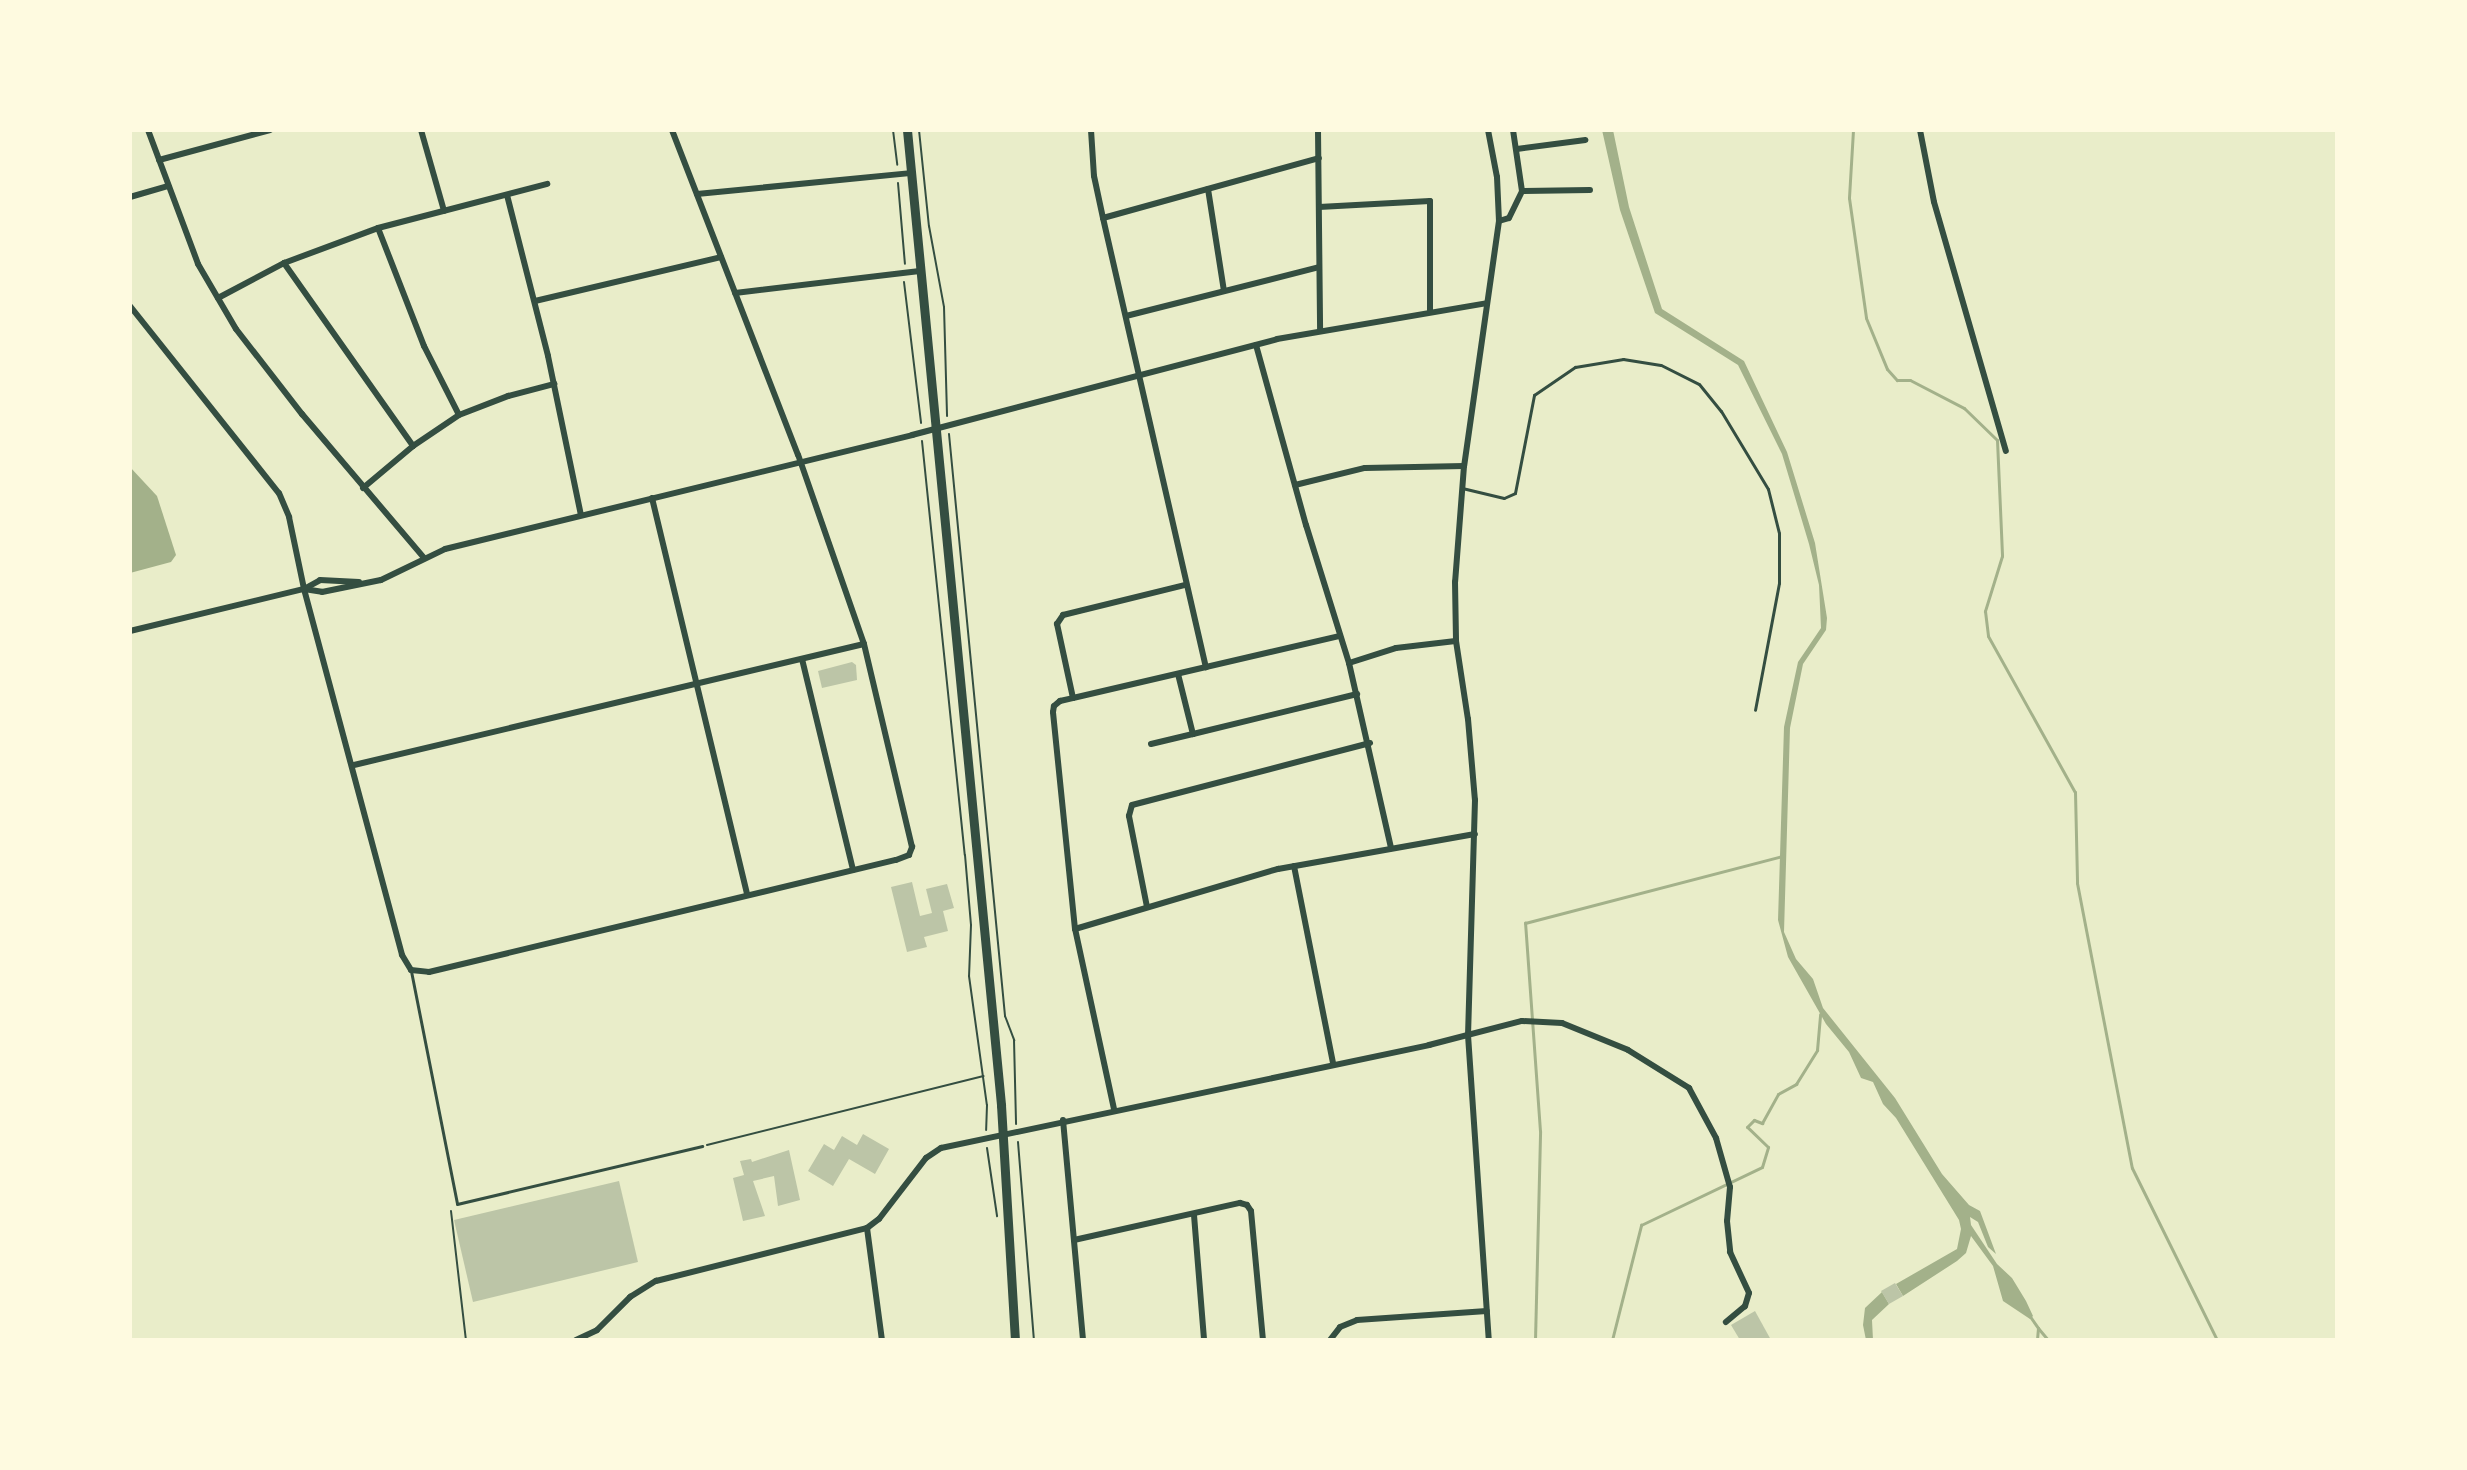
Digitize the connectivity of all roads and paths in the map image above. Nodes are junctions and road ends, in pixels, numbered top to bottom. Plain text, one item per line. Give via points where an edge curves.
1 (148, 130) edge
2 (270, 130) edge
3 (421, 130) edge
4 (672, 130) edge
5 (893, 130) edge
6 (907, 130) edge
7 (919, 130) edge
8 (1091, 130) edge
9 (1318, 130) edge
10 (1488, 130) edge
11 (1513, 130) edge
12 (1920, 130) edge
13 (258, 132) edge
14 (1585, 140) dead end
15 (1517, 149) junction
16 (1319, 158) junction
17 (159, 160) junction
18 (910, 173) junction
19 (897, 174) junction
20 (547, 184) dead end
21 (168, 186) junction
22 (1208, 189) junction
23 (1590, 190) dead end
24 (1522, 191) junction
25 (697, 194) junction
26 (507, 195) junction
27 (130, 197) edge
28 (1319, 207) junction
29 (444, 211) junction
30 (1103, 218) junction
31 (1499, 221) junction
32 (378, 228) junction
33 (721, 257) junction
34 (284, 263) junction
35 (1319, 267) junction
36 (920, 271) junction
37 (904, 272) junction
38 (1224, 291) junction
39 (735, 293) junction
40 (218, 298) junction
41 (535, 301) junction
42 (1487, 303) junction
43 (130, 306) edge
44 (1430, 310) junction
45 (1126, 316) junction
46 (1320, 330) junction
47 (1256, 345) junction
48 (1141, 373) junction
49 (554, 384) junction
50 (459, 415) junction
51 (948, 423) junction
52 (935, 428) junction
53 (922, 432) junction
54 (413, 446) junction
55 (2006, 451) dead end
56 (799, 462) junction
57 (1464, 466) junction
58 (1295, 485) junction
59 (363, 488) junction
60 (1462, 488) junction
61 (652, 498) junction
62 (581, 515) junction
63 (424, 558) junction
64 (361, 583) junction
65 (1185, 585) junction
66 (304, 589) junction
67 (130, 631) edge
68 (1339, 636) junction
69 (1456, 641) junction
70 (864, 644) junction
71 (802, 659) junction
72 (1349, 663) junction
73 (1206, 667) junction
74 (1178, 674) junction
75 (697, 684) junction
76 (1357, 694) junction
77 (1073, 698) junction
78 (1755, 710) dead end
79 (1193, 734) junction
80 (1370, 743) junction
81 (1151, 744) dead end
82 (354, 765) junction
83 (1475, 834) junction
84 (1391, 848) junction
85 (1294, 866) junction
86 (853, 870) junction
87 (747, 895) junction
88 (1147, 907) junction
89 (1075, 929) junction
90 (411, 970) junction
91 (1468, 1035) junction
92 (1333, 1063) junction
93 (984, 1076) junction
94 (1114, 1109) junction
95 (1063, 1120) junction
96 (1017, 1130) junction
97 (1002, 1133) junction
98 (986, 1137) junction
99 (702, 1146) joint
100 (457, 1204) junction
101 (1194, 1215) junction
102 (997, 1226) dead end
103 (867, 1228) junction
104 (1074, 1240) junction
105 (1487, 1311) junction
106 (1726, 1322) dead end
107 (597, 1330) junction
108 (466, 1340) edge
109 (576, 1340) edge
110 (599, 1340) edge
111 (882, 1340) edge
112 (1015, 1340) edge
113 (1034, 1340) edge
114 (1083, 1340) edge
115 (1204, 1340) edge
116 (1263, 1340) edge
117 (1330, 1340) edge
118 (1489, 1340) edge

1 - 17 street
2 - 13 street
3 - 29 street
4 - 25 street
5 - 19 path
6 - 18 main road
7 - 51 path via 944,307
8 - 30 street
9 - 16 street
10 - 31 street
11 - 15 street
12 - 55 street via 1934,202
13 - 17 street
14 - 15 street
15 - 24 street
16 - 22 street
16 - 28 street
17 - 21 street
18 - 19 street
18 - 36 main road
19 - 25 street
19 - 37 path
20 - 26 street
21 - 27 street
21 - 40 street via 198,264
22 - 30 street
22 - 38 street
23 - 24 street
24 - 31 street via 1509,218
25 - 33 street
26 - 29 street
26 - 41 street
28 - 35 street
28 - 44 street via 1430,201
29 - 32 street
30 - 45 street
31 - 42 street
32 - 34 street
32 - 50 street via 426,349
33 - 39 street
33 - 41 street
34 - 40 street
34 - 54 street
35 - 38 street
35 - 46 street
36 - 37 street
36 - 52 main road
37 - 39 street
37 - 53 path
38 - 45 street
39 - 56 street
40 - 59 street
41 - 49 street
42 - 44 street
42 - 57 street
43 - 66 street via 279,493
44 - 46 street
45 - 48 street
46 - 47 street
47 - 48 street
47 - 58 street
48 - 51 street
48 - 65 street
49 - 50 street
49 - 62 street
50 - 54 street
51 - 52 street
51 - 96 path via 1005,1016 1014,1040
52 - 53 street
52 - 97 main road
53 - 56 street
53 - 93 path via 965,855 969,976
54 - 59 street
56 - 61 street
56 - 70 street
57 - 58 street via 1365,468
57 - 60 street
58 - 68 street
59 - 63 street
60 - 69 street
60 - 78 lane via 1504,498 1515,493 1534,395 1575,367 1636,361 1661,365 1699,384 1768,489 1779,533 1779,583
61 - 62 street
61 - 75 street
62 - 63 street
63 - 64 street via 398,574
64 - 66 street via 322,592
64 - 66 street via 320,580
65 - 73 street
65 - 77 street via 1063,615 1057,624
66 - 67 street
66 - 82 street
68 - 72 street
68 - 73 street
69 - 72 street via 1396,648
69 - 83 street via 1472,756
70 - 71 street
70 - 86 street via 910,837 909,855
71 - 75 street
71 - 86 street
72 - 76 street
73 - 74 street
74 - 77 street
74 - 79 street
75 - 82 street
75 - 87 street
76 - 79 street
76 - 80 street
77 - 89 street via 1060,701 1053,712
79 - 81 street
80 - 84 street
80 - 88 street via 1132,805 1129,816
82 - 90 street via 402,955
83 - 84 street
83 - 91 street
84 - 85 street
85 - 88 street
85 - 92 street
86 - 87 street
87 - 90 street via 429,972
88 - 89 street
89 - 94 street
90 - 100 lane
91 - 92 street
91 - 105 street
91 - 106 street via 1522,1021 1562,1023 1628,1050 1689,1088 1716,1138 1729,1183 1730,1252 1749,1293 1745,1306
92 - 94 street
93 - 98 path
93 - 99 path
94 - 95 street
95 - 96 street
95 - 104 street
96 - 97 street
96 - 113 path
97 - 98 street
97 - 112 main road
98 - 102 path
98 - 103 street via 931,1153
99 - 100 lane
100 - 108 path via 449,1213
101 - 104 street
101 - 115 street
101 - 116 street via 1240,1203 1251,1211
103 - 107 street via 656,1281 630,1297
103 - 111 street
104 - 114 street
105 - 117 street via 1357,1320 1340,1327
105 - 118 street
107 - 109 street
107 - 110 street

